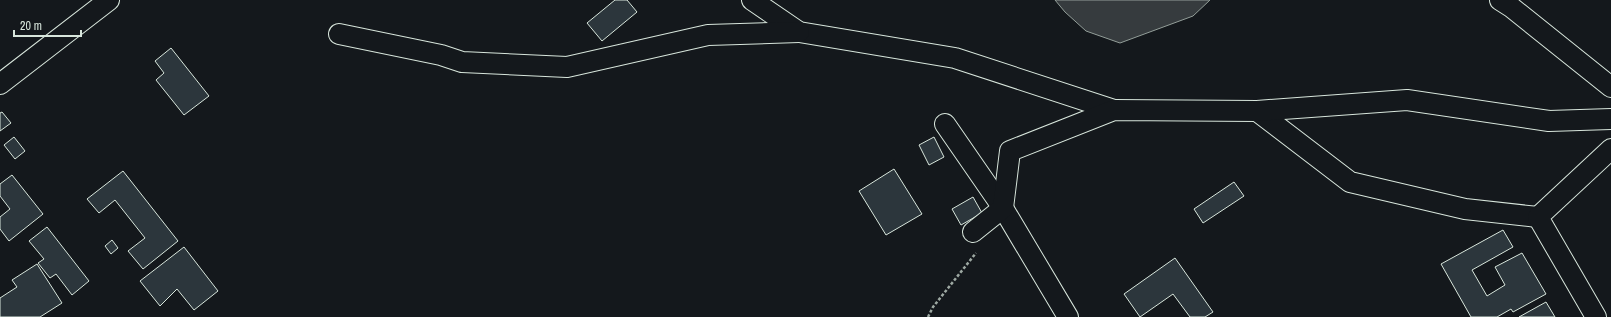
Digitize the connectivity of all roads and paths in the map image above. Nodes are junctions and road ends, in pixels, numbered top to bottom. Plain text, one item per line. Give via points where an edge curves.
1 (109, 0) edge
2 (752, 0) edge
3 (1500, 0) edge
4 (799, 32) junction
5 (338, 34) dead end
6 (0, 84) edge
7 (1611, 87) edge
8 (1114, 110) junction
9 (1257, 111) junction
10 (1611, 119) edge
11 (945, 124) dead end
12 (1611, 149) edge
13 (1003, 208) junction
14 (1538, 217) junction
15 (977, 240) joint
16 (928, 317) edge
17 (1068, 317) edge
18 (1596, 317) edge

1 - 6 street
2 - 4 street
3 - 7 street
4 - 5 street via 708,35 567,67 462,62 441,55
4 - 8 street via 955,58
8 - 9 street
8 - 13 street via 1010,151
9 - 10 street via 1407,100 1549,121
9 - 14 street via 1350,182 1465,209
11 - 13 street
12 - 14 street
13 - 15 street
13 - 17 street
14 - 18 street
15 - 16 path

